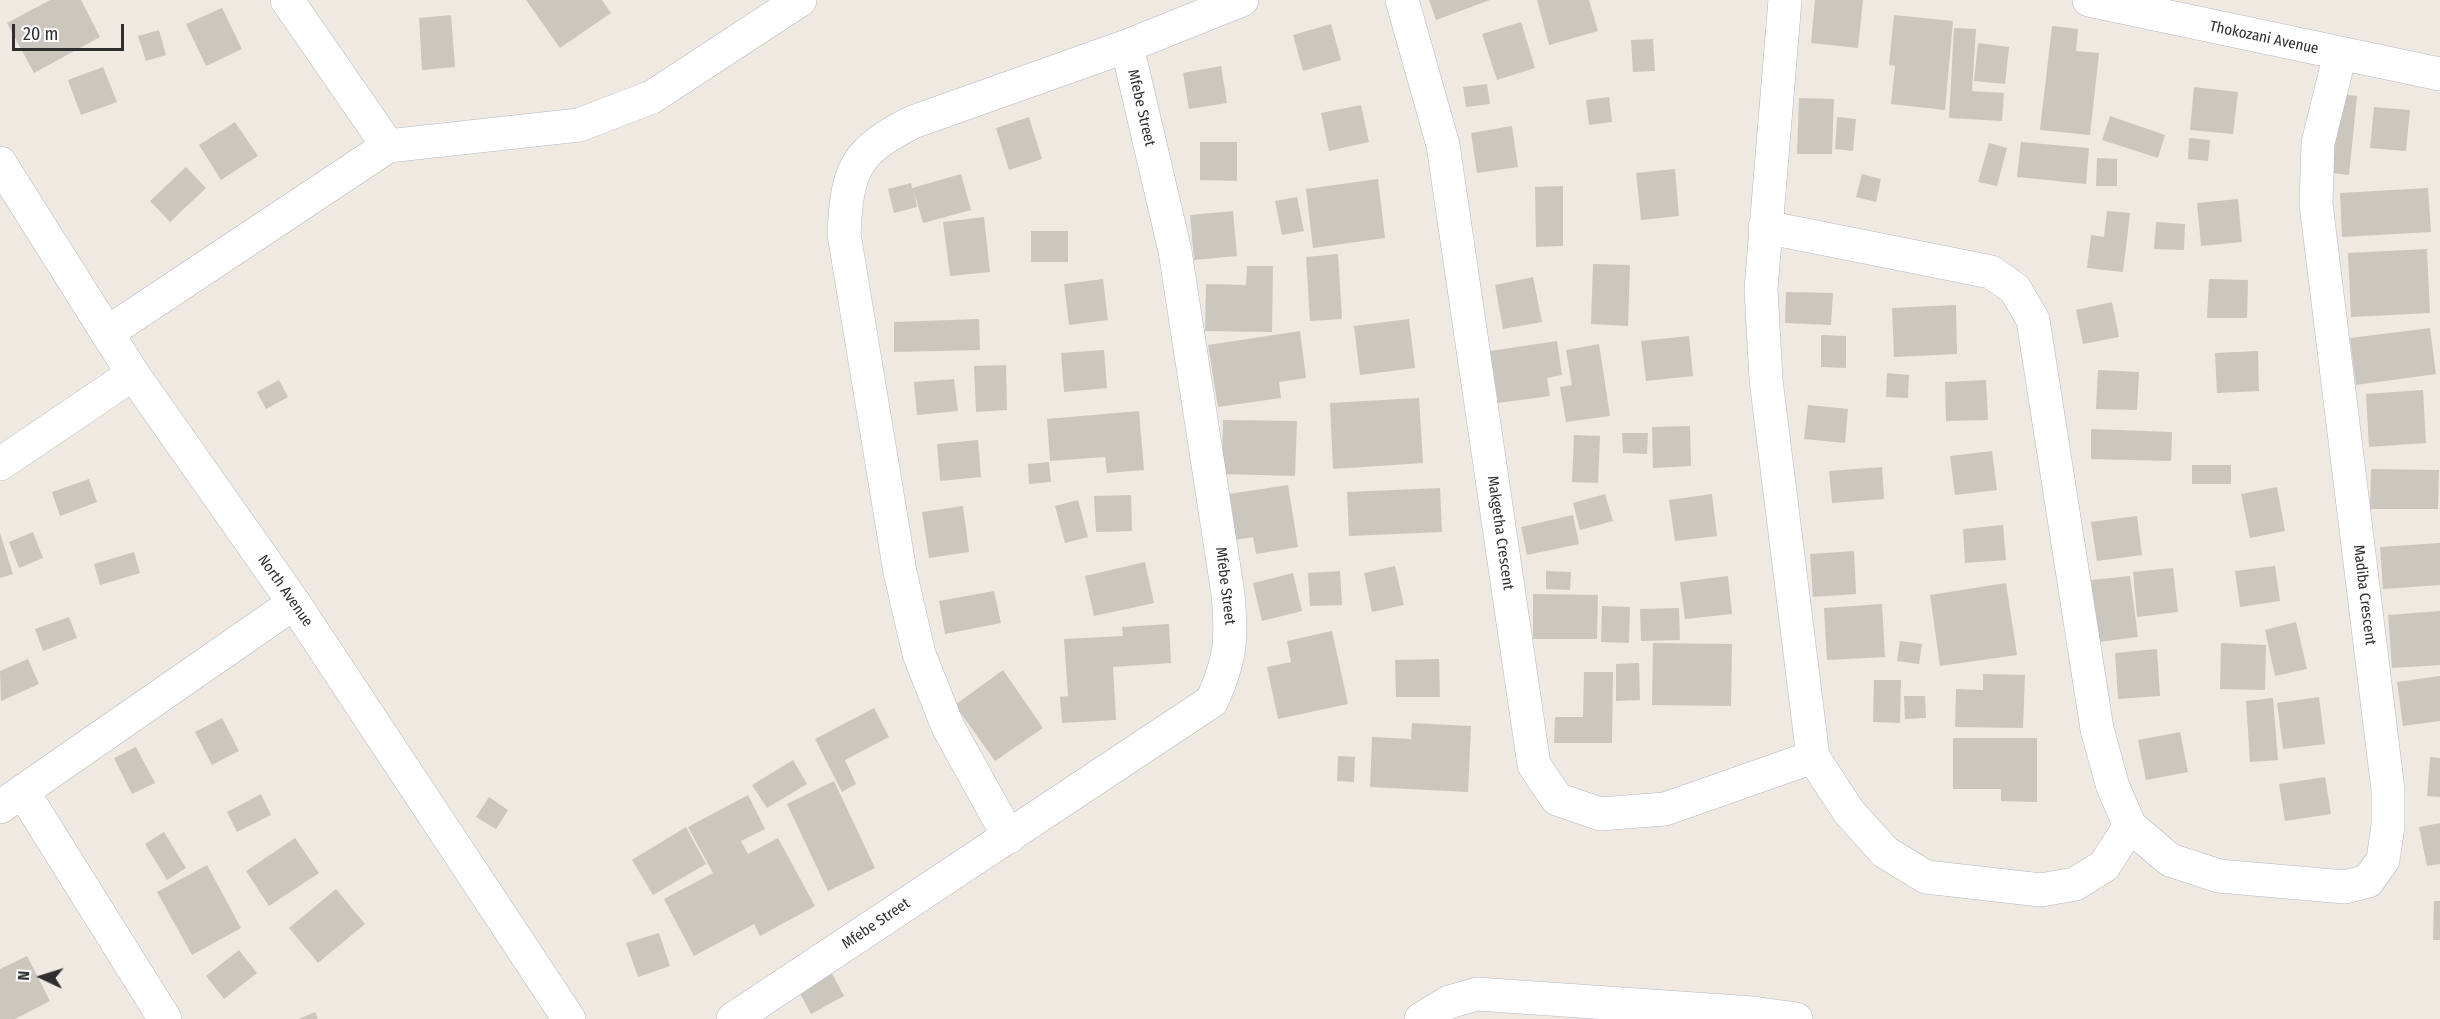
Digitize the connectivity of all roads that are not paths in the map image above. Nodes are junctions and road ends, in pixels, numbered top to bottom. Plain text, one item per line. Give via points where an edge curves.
1 (287, 0) edge
2 (800, 0) edge
3 (1242, 0) edge
4 (1402, 0) edge
5 (1785, 0) edge
6 (2089, 0) edge
7 (1127, 46) junction
8 (2340, 54) junction
9 (2440, 74) edge
10 (388, 146) junction
11 (0, 163) edge
12 (1765, 227) junction
13 (107, 333) junction
14 (134, 374) junction
15 (0, 464) edge
16 (294, 603) junction
17 (1814, 757) junction
18 (12, 799) edge
19 (2130, 826) junction
20 (1009, 837) junction
21 (1753, 1016) edge
22 (165, 1019) edge
23 (569, 1019) edge
24 (733, 1019) edge
25 (1421, 1019) edge
26 (1796, 1019) edge

1 - 10 street
2 - 10 street via 652,97 579,125
3 - 7 street
4 - 17 street, Makgetha Crescent via 1443,145 1534,765 1557,799 1600,814 1665,809
5 - 12 street
6 - 8 street, Thokozani Avenue
7 - 20 street, Mfebe Street via 1175,251 1228,594 1231,634 1226,670 1212,701
7 - 20 street via 913,122 880,138 858,161 846,197 846,245 900,572 919,654 948,727
8 - 9 street, Thokozani Avenue
8 - 19 street, Madiba Crescent via 2318,142 2316,204 2388,790 2383,860 2368,881 2345,887 2219,876 2169,860
10 - 13 street
11 - 13 street, North Avenue
12 - 17 street via 1761,289 1766,380
12 - 19 street via 1991,272 2015,289 2033,320 2097,729 2113,787
13 - 14 street, North Avenue
14 - 15 street
14 - 16 street, North Avenue
16 - 18 street
16 - 23 street, North Avenue
17 - 19 street via 1849,812 1885,852 1926,877 2041,890 2075,884 2104,866
18 - 22 street
20 - 24 street, Mfebe Street
21 - 25 street via 1477,994 1449,1002
21 - 26 street

